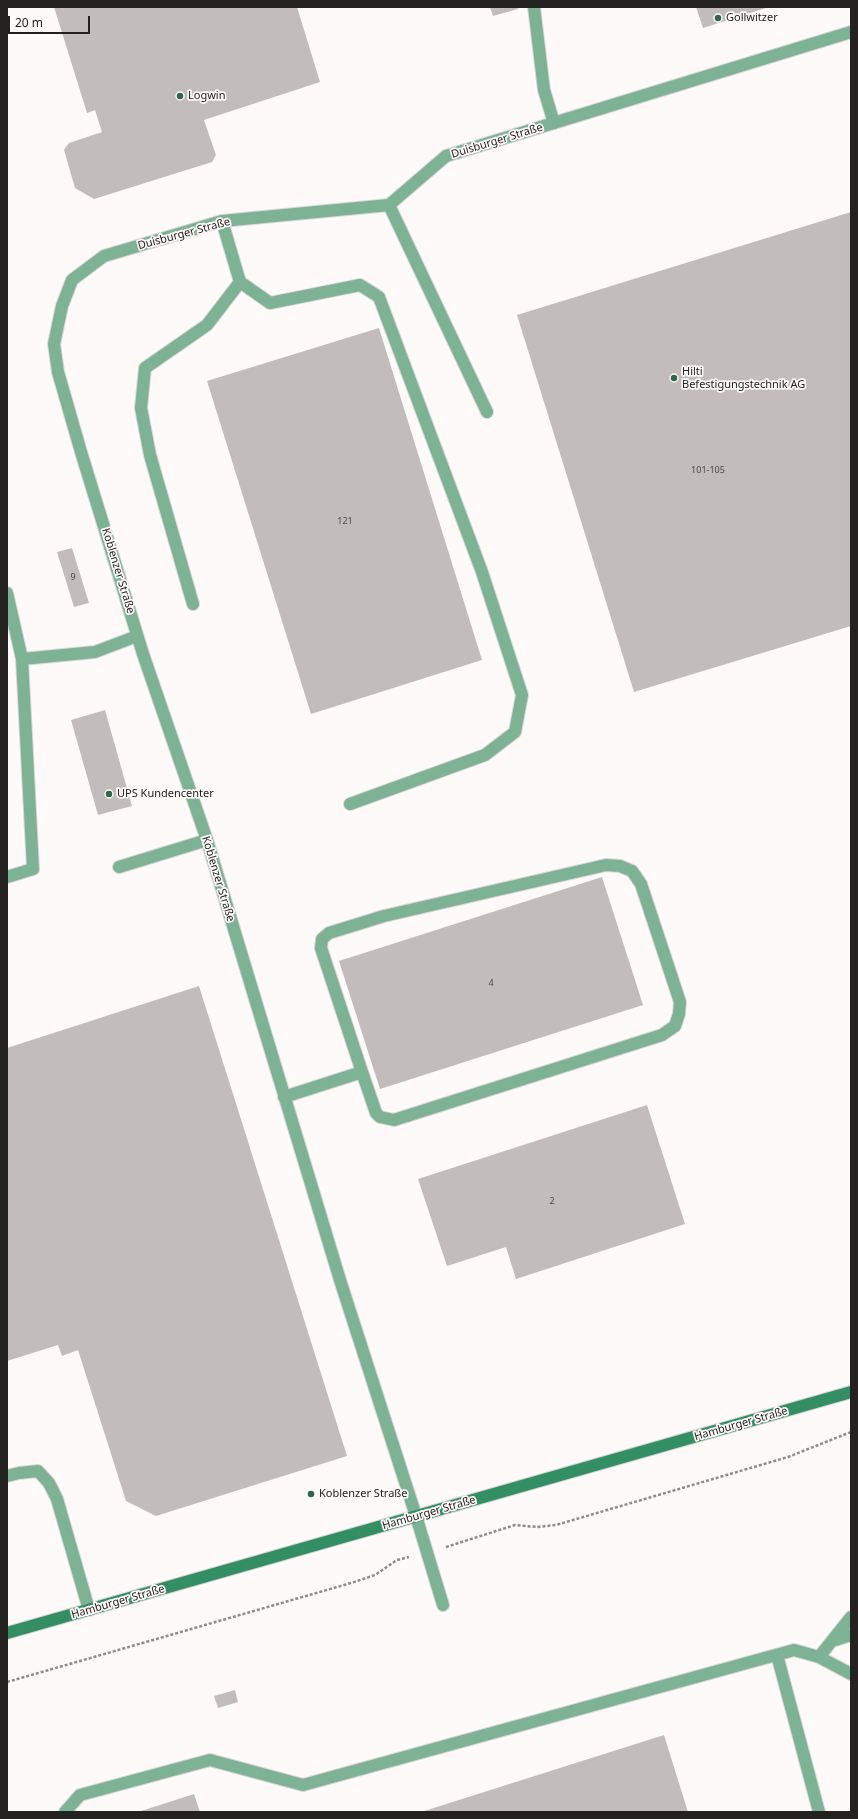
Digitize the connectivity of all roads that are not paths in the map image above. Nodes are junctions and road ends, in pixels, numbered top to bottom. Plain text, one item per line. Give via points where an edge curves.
1 (534, 7) edge
2 (851, 32) edge
3 (554, 123) junction
4 (389, 205) junction
5 (222, 221) junction
6 (104, 256) joint
7 (240, 282) junction
8 (487, 412) dead end
9 (7, 593) edge
10 (193, 604) dead end
11 (138, 636) junction
12 (22, 659) junction
13 (350, 804) dead end
14 (207, 840) junction
15 (119, 867) dead end
16 (7, 877) edge
17 (362, 1072) junction
18 (284, 1096) junction
19 (851, 1392) edge
20 (7, 1476) edge
21 (416, 1516) junction
22 (443, 1605) dead end
23 (89, 1610) junction
24 (851, 1617) edge
25 (7, 1633) edge
26 (851, 1635) edge
27 (832, 1640) junction
28 (777, 1655) junction
29 (819, 1657) junction
30 (851, 1674) edge
31 (65, 1812) edge
32 (819, 1812) edge

1 - 3 street via 544,90
2 - 3 street, Duisburger Straße
3 - 4 street, Duisburger Straße via 446,156
4 - 5 street, Duisburger Straße
4 - 8 street
5 - 6 street, Duisburger Straße
5 - 7 street
6 - 11 street, Koblenzer Straße via 72,280 62,306 54,344 58,372 81,452
7 - 10 street via 207,325 145,368 141,408 150,455
7 - 13 street via 270,303 360,285 379,297 482,572 522,694 515,732 484,756
9 - 12 street
11 - 12 street via 95,652
11 - 14 street, Koblenzer Straße
12 - 16 street via 33,868
14 - 15 street
14 - 18 street, Koblenzer Straße
17 - 17 street via 376,1113 380,1117 394,1120 662,1035 675,1026 680,1002 641,884 632,871 620,866 606,865 384,916 329,933 322,939 321,948
17 - 18 street
18 - 21 street, Koblenzer Straße
19 - 21 street, Hamburger Straße
20 - 23 street via 19,1472 38,1471 49,1483 57,1499
21 - 22 street, Koblenzer Straße
21 - 23 street, Hamburger Straße
23 - 25 street, Hamburger Straße
24 - 27 street
26 - 27 street
27 - 29 street
28 - 29 street via 794,1650
28 - 31 street via 303,1785 210,1760 80,1795
28 - 32 street
29 - 30 street

